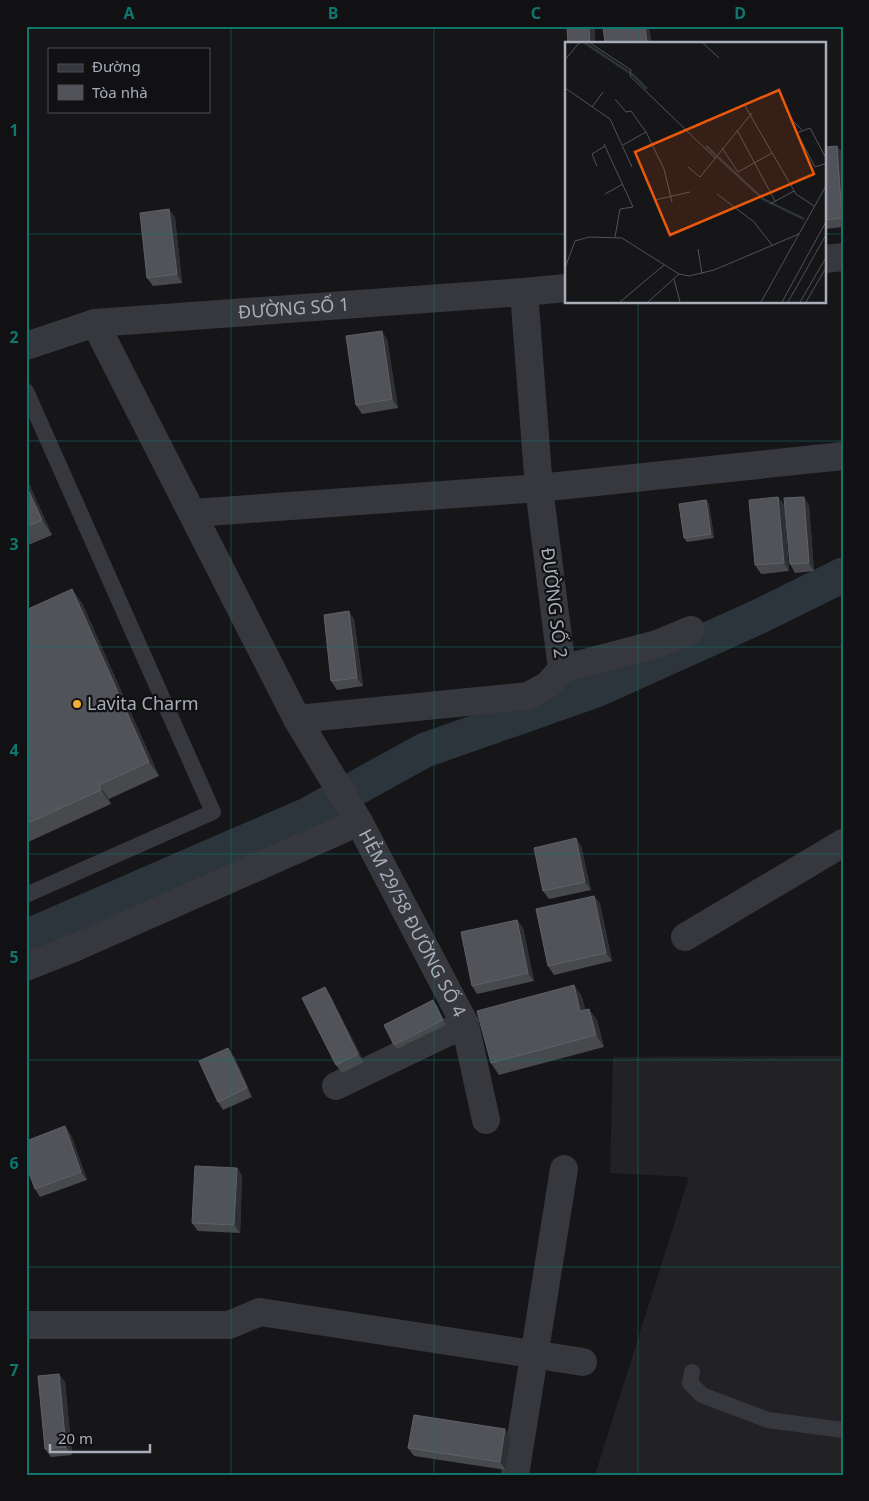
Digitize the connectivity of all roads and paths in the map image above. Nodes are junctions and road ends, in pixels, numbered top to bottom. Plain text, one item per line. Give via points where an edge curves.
1 (843, 256) edge
2 (826, 258) edge
3 (565, 288) edge
4 (524, 292) junction
5 (95, 323) junction
6 (26, 346) edge
7 (26, 391) edge
8 (843, 456) edge
9 (539, 488) junction
10 (193, 513) junction
11 (691, 630) dead end
12 (562, 669) junction
13 (298, 719) junction
14 (359, 822) junction
15 (843, 843) edge
16 (26, 895) edge
17 (685, 936) dead end
18 (26, 967) edge
19 (465, 1024) junction
20 (336, 1086) dead end
21 (486, 1120) dead end
22 (564, 1169) dead end
23 (26, 1325) edge
24 (535, 1354) junction
25 (583, 1362) dead end
26 (692, 1372) dead end
27 (843, 1430) edge
28 (515, 1475) edge

1 - 2 street
3 - 4 street, ĐƯỜNG SỐ 1
4 - 5 street, ĐƯỜNG SỐ 1
4 - 9 street, ĐƯỜNG SỐ 2
5 - 6 street, ĐƯỜNG SỐ 1
5 - 10 street, HẺM 29/58 ĐƯỜNG SỐ 4
7 - 16 lane via 213,812
8 - 9 street
9 - 10 street
9 - 12 street, ĐƯỜNG SỐ 2
10 - 13 street, HẺM 29/58 ĐƯỜNG SỐ 4
11 - 12 street via 657,644
12 - 13 street, ĐƯỜNG SỐ 2 via 548,684 528,696
13 - 14 street, HẺM 29/58 ĐƯỜNG SỐ 4
14 - 18 street
14 - 19 street, HẺM 29/58 ĐƯỜNG SỐ 4
15 - 17 street
19 - 20 street, HẺM 29/58 ĐƯỜNG SỐ 4
19 - 21 street, HẺM 29/58 ĐƯỜNG SỐ 4
22 - 24 street
23 - 24 street via 229,1325 260,1312
24 - 25 street
24 - 28 street
26 - 27 lane via 690,1383 702,1395 768,1420

